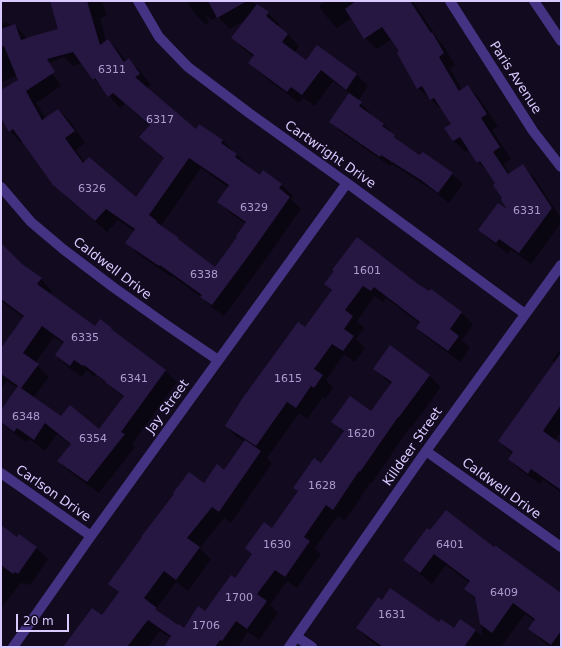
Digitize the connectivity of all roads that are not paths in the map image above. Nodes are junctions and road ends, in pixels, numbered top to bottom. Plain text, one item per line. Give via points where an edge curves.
1 (138, 1) edge
2 (450, 1) edge
3 (534, 1) edge
4 (561, 41) edge
5 (561, 167) edge
6 (347, 183) junction
7 (1, 187) edge
8 (561, 265) edge
9 (525, 314) junction
10 (218, 360) junction
11 (426, 451) junction
12 (1, 473) edge
13 (91, 536) junction
14 (561, 547) edge
15 (297, 636) junction
16 (13, 647) edge
17 (289, 647) edge
18 (312, 647) edge

1 - 6 street, Cartwright Drive via 159,37 188,67
2 - 5 street, Paris Avenue via 533,131
3 - 4 street
6 - 9 street, Cartwright Drive
6 - 10 street, Jay Street
7 - 10 street, Caldwell Drive via 32,222 64,249
8 - 9 street, Killdeer Street
9 - 11 street, Killdeer Street
10 - 13 street, Jay Street
11 - 14 street, Caldwell Drive
11 - 15 street, Killdeer Street
12 - 13 street, Carlson Drive
13 - 16 street, Jay Street
15 - 17 street, Killdeer Street
15 - 18 street

